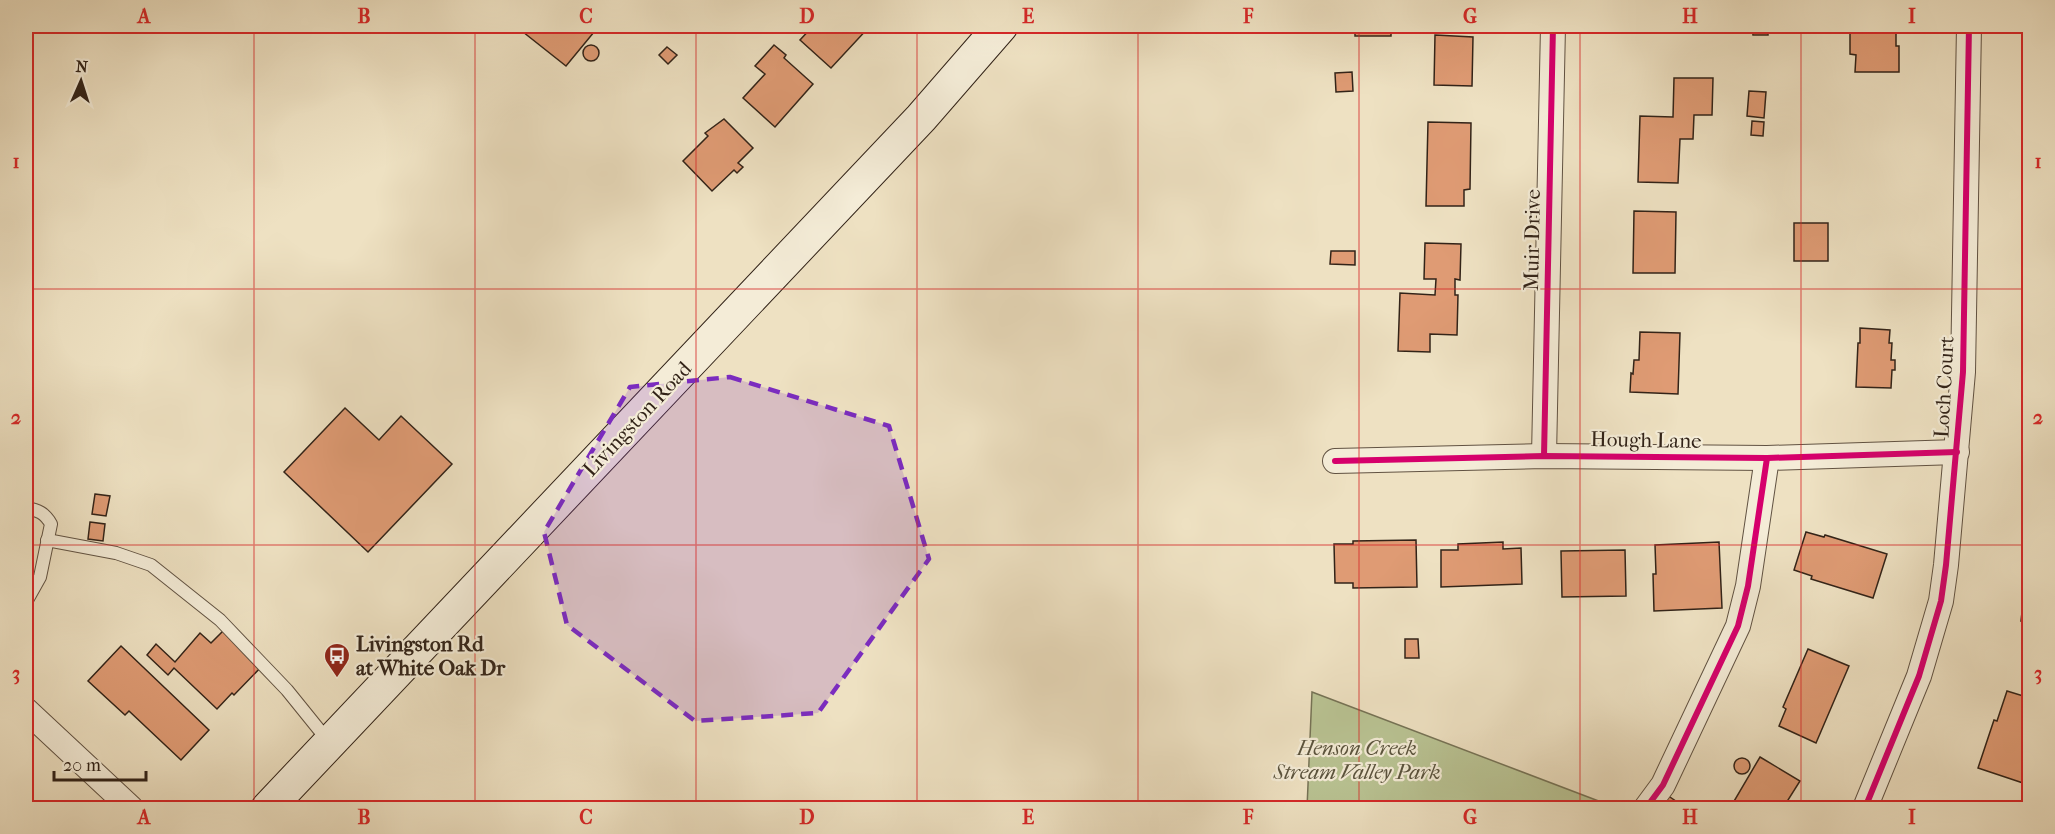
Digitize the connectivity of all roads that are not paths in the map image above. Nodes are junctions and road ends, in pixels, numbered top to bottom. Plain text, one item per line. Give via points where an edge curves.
1 (1001, 26) edge
2 (1553, 26) edge
3 (1969, 26) edge
4 (1957, 452) junction
5 (1544, 456) junction
6 (1767, 458) junction
7 (1335, 461) dead end
8 (26, 508) edge
9 (47, 540) junction
10 (26, 602) edge
11 (26, 710) edge
12 (330, 743) junction
13 (131, 808) edge
14 (268, 808) edge
15 (1646, 808) edge
16 (1865, 808) edge

1 - 12 main road, Livingston Road via 921,118
2 - 5 street, Muir Drive
3 - 4 street, Loch Court via 1963,372
4 - 6 street, Hough Lane
4 - 16 street, Loch Court via 1939,610 1919,676
5 - 6 street, Hough Lane
5 - 7 street, Hough Lane
6 - 15 street via 1748,586 1738,626 1663,785
8 - 9 lane via 47,516 51,524
9 - 10 lane via 40,577
9 - 12 lane via 116,552 151,565 220,620 287,690
11 - 13 street
12 - 14 main road, Livingston Road

